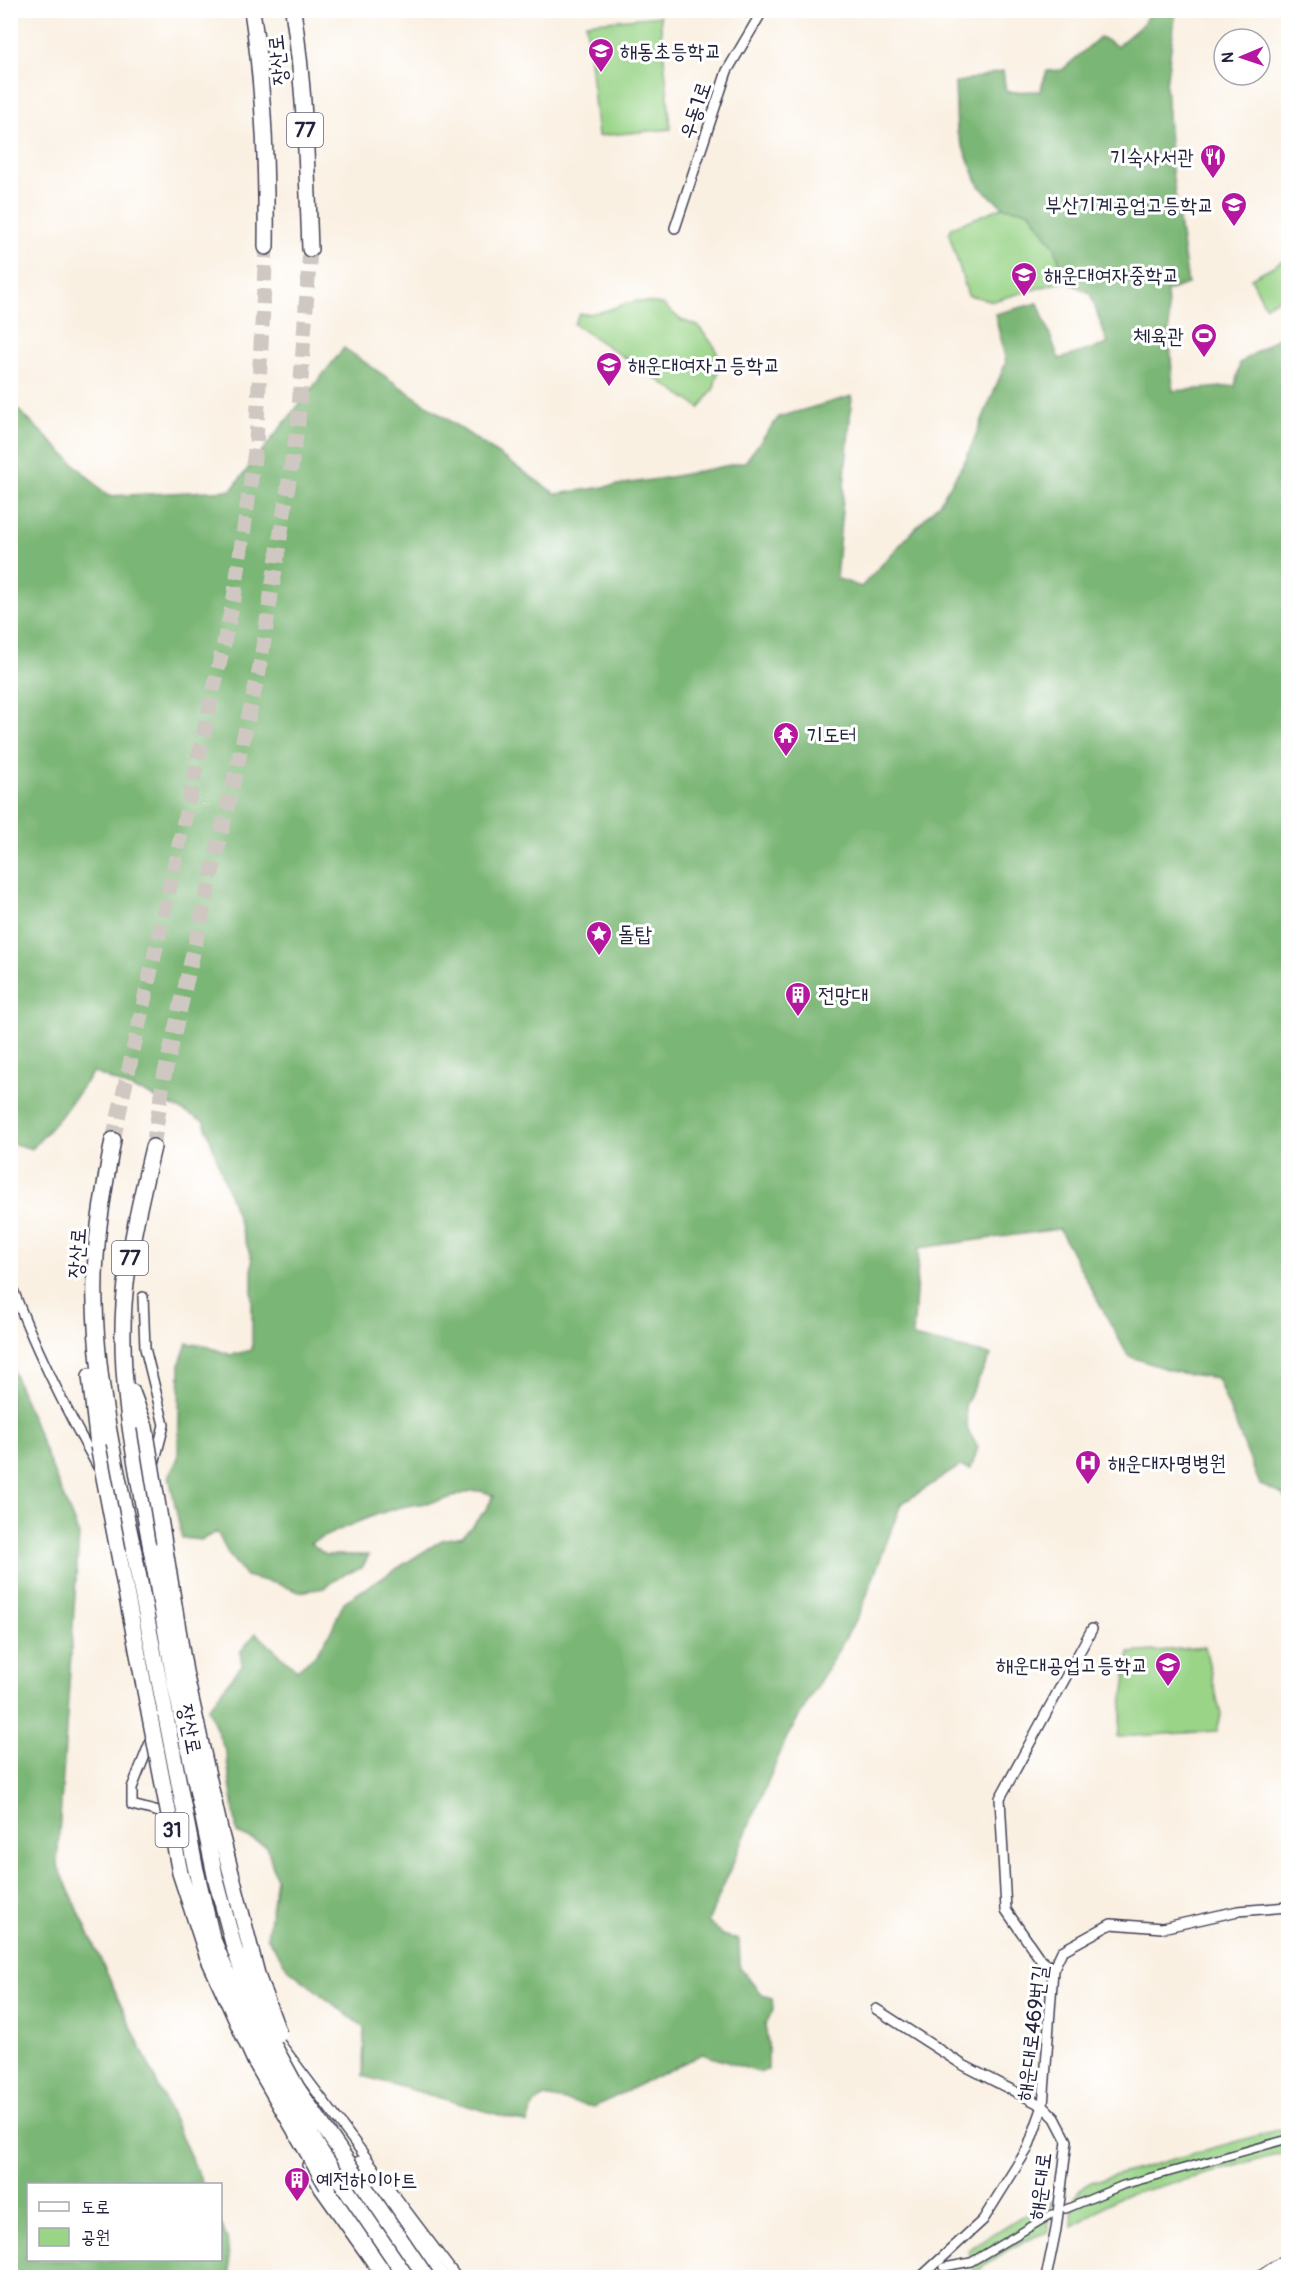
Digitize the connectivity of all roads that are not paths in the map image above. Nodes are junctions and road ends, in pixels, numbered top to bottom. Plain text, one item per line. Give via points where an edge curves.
1 (252, 10) edge
2 (293, 10) edge
3 (763, 10) edge
4 (675, 228) dead end
5 (266, 247) tunnel mouth
6 (310, 249) tunnel mouth
7 (113, 1140) tunnel mouth
8 (153, 1147) tunnel mouth
9 (10, 1282) edge
10 (142, 1297) dead end
11 (94, 1301) junction
12 (125, 1372) junction
13 (1092, 1629) dead end
14 (175, 1646) junction
15 (147, 1652) junction
16 (1288, 1907) edge
17 (1053, 1970) junction
18 (876, 2009) dead end
19 (272, 2033) junction
20 (256, 2042) junction
21 (1042, 2106) junction
22 (1288, 2139) edge
23 (1066, 2210) dead end
24 (1052, 2214) dead end
25 (1288, 2260) edge
26 (944, 2266) dead end
27 (382, 2277) edge
28 (392, 2277) edge
29 (407, 2277) edge
30 (426, 2277) edge
31 (442, 2277) edge
32 (457, 2277) edge
33 (920, 2277) edge
34 (1046, 2277) edge
35 (1261, 2277) edge

1 - 5 highway, 장산로 / 77 via 265,147
2 - 6 highway, 장산로 / 77 via 307,145
3 - 4 street, 우동1로 via 727,71
7 - 11 highway, 장산로 / 77 via 103,1195
8 - 12 highway, 장산로 / 77 via 134,1229 126,1294
9 - 15 street via 31,1337 113,1493
10 - 14 street via 145,1348 164,1425 150,1481
11 - 28 highway, 31, bridge via 90,1374 98,1446 180,1873 207,1955 255,2061 327,2186
11 - 29 highway, 장산로, bridge via 109,1437 212,1937 270,2065 321,2152
12 - 30 highway, 장산로 / 77, bridge via 129,1423 175,1684 234,1947 250,1995 297,2088
12 - 31 highway, bridge via 145,1427 185,1672 220,1834 258,1978 275,2026 306,2085
13 - 17 street via 1000,1798 1006,1910 1040,1959
14 - 15 street
14 - 19 street via 241,1943
15 - 20 street via 151,1742 132,1788 132,1805 159,1812 180,1840 212,1955
16 - 17 street, 해운대로469번길 via 1238,1911 1162,1928 1111,1924 1062,1951
17 - 21 street, 해운대로469번길
18 - 21 street via 963,2065
19 - 20 street
19 - 32 street
20 - 27 street via 281,2112 319,2189
21 - 33 street, 해운대로469번길 via 1028,2148 983,2220
21 - 34 street, 해운대로 via 1055,2118 1067,2141
22 - 23 street via 1123,2185
24 - 26 street via 971,2262
25 - 35 main road

